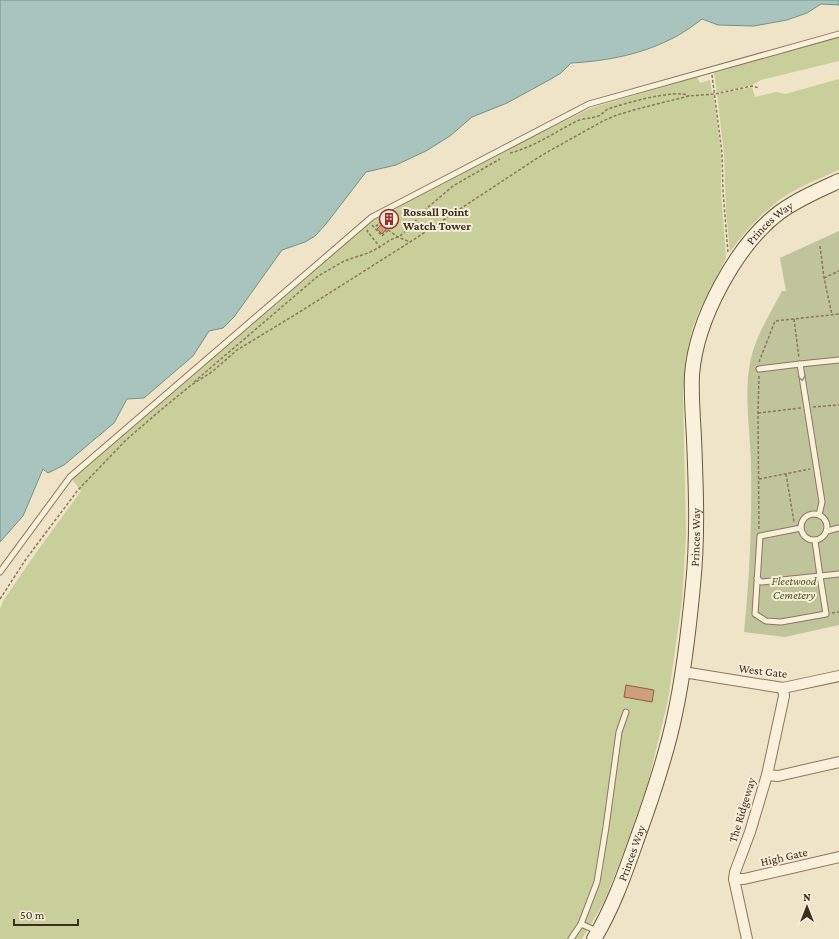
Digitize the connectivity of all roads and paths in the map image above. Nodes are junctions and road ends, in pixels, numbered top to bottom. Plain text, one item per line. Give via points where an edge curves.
1 (839, 34) edge
2 (711, 70) junction
3 (759, 88) dead end
4 (715, 94) junction
5 (689, 96) junction
6 (508, 154) dead end
7 (502, 157) dead end
8 (839, 180) edge
9 (368, 220) junction
10 (374, 226) junction
11 (388, 230) junction
12 (398, 237) junction
13 (410, 242) junction
14 (820, 246) dead end
15 (380, 247) junction
16 (736, 260) junction
17 (839, 271) edge
18 (824, 278) junction
19 (839, 314) edge
20 (832, 315) junction
21 (794, 319) junction
22 (839, 360) edge
23 (800, 364) junction
24 (759, 369) junction
25 (190, 386) junction
26 (839, 405) edge
27 (807, 408) junction
28 (758, 413) junction
29 (817, 468) junction
30 (786, 474) junction
31 (759, 479) junction
32 (819, 515) junction
33 (839, 528) edge
34 (798, 529) junction
35 (827, 531) junction
36 (760, 536) junction
37 (815, 541) junction
38 (0, 572) edge
39 (839, 574) edge
40 (820, 576) junction
41 (757, 578) junction
42 (0, 599) edge
43 (683, 672) junction
44 (839, 676) edge
45 (783, 688) junction
46 (626, 712) dead end
47 (839, 762) edge
48 (766, 775) junction
49 (839, 857) edge
50 (734, 879) junction
51 (582, 924) junction
52 (596, 935) edge
53 (571, 939) edge
54 (747, 939) edge

1 - 2 lane
2 - 4 path
2 - 9 lane via 589,104
3 - 4 path via 752,86
4 - 5 path
4 - 16 path via 722,153 728,254
5 - 6 path via 670,94 636,100 607,110 597,117 577,121
5 - 13 path via 616,115 603,121 542,156
7 - 12 path via 449,189
8 - 16 street, Princes Way via 779,213 755,235
9 - 10 path
9 - 38 lane via 70,477
10 - 11 path via 382,221
10 - 11 path via 382,236
10 - 15 path via 367,231
11 - 12 path
12 - 13 path
12 - 15 path
13 - 25 path via 237,350 213,371
14 - 18 path
15 - 25 path via 344,261 318,276
16 - 43 street, Princes Way via 704,322 692,375 696,544
17 - 18 path
18 - 20 path
19 - 20 path
20 - 21 path
21 - 23 path
21 - 24 path via 775,321 759,360
22 - 23 lane
23 - 24 lane
23 -> 27 lane
24 - 28 path
25 - 42 path via 126,440 78,490 26,559
26 - 27 path
27 - 28 path
27 - 29 lane
28 - 31 path
29 - 30 path
29 - 32 lane via 822,502
30 - 31 path
30 - 34 path
31 - 36 path
32 - 34 lane via 811,514
32 - 35 lane via 827,524
33 - 35 lane
34 - 36 lane
34 - 37 lane via 805,537
35 - 37 lane via 823,537
36 - 41 lane
37 - 40 lane
39 - 40 lane
40 - 41 lane via 761,582
40 - 41 lane via 826,614 781,622 766,621 755,614
43 - 45 street, West Gate
43 - 52 street, Princes Way via 675,715 654,791 622,882
44 - 45 street, West Gate
45 - 48 street, The Ridgeway via 784,696
46 - 51 lane via 619,732 597,882
47 - 48 street via 778,776
48 - 50 street, The Ridgeway
49 - 50 street, High Gate via 744,879
50 - 54 street, The Ridgeway
51 - 52 lane
51 - 53 lane

